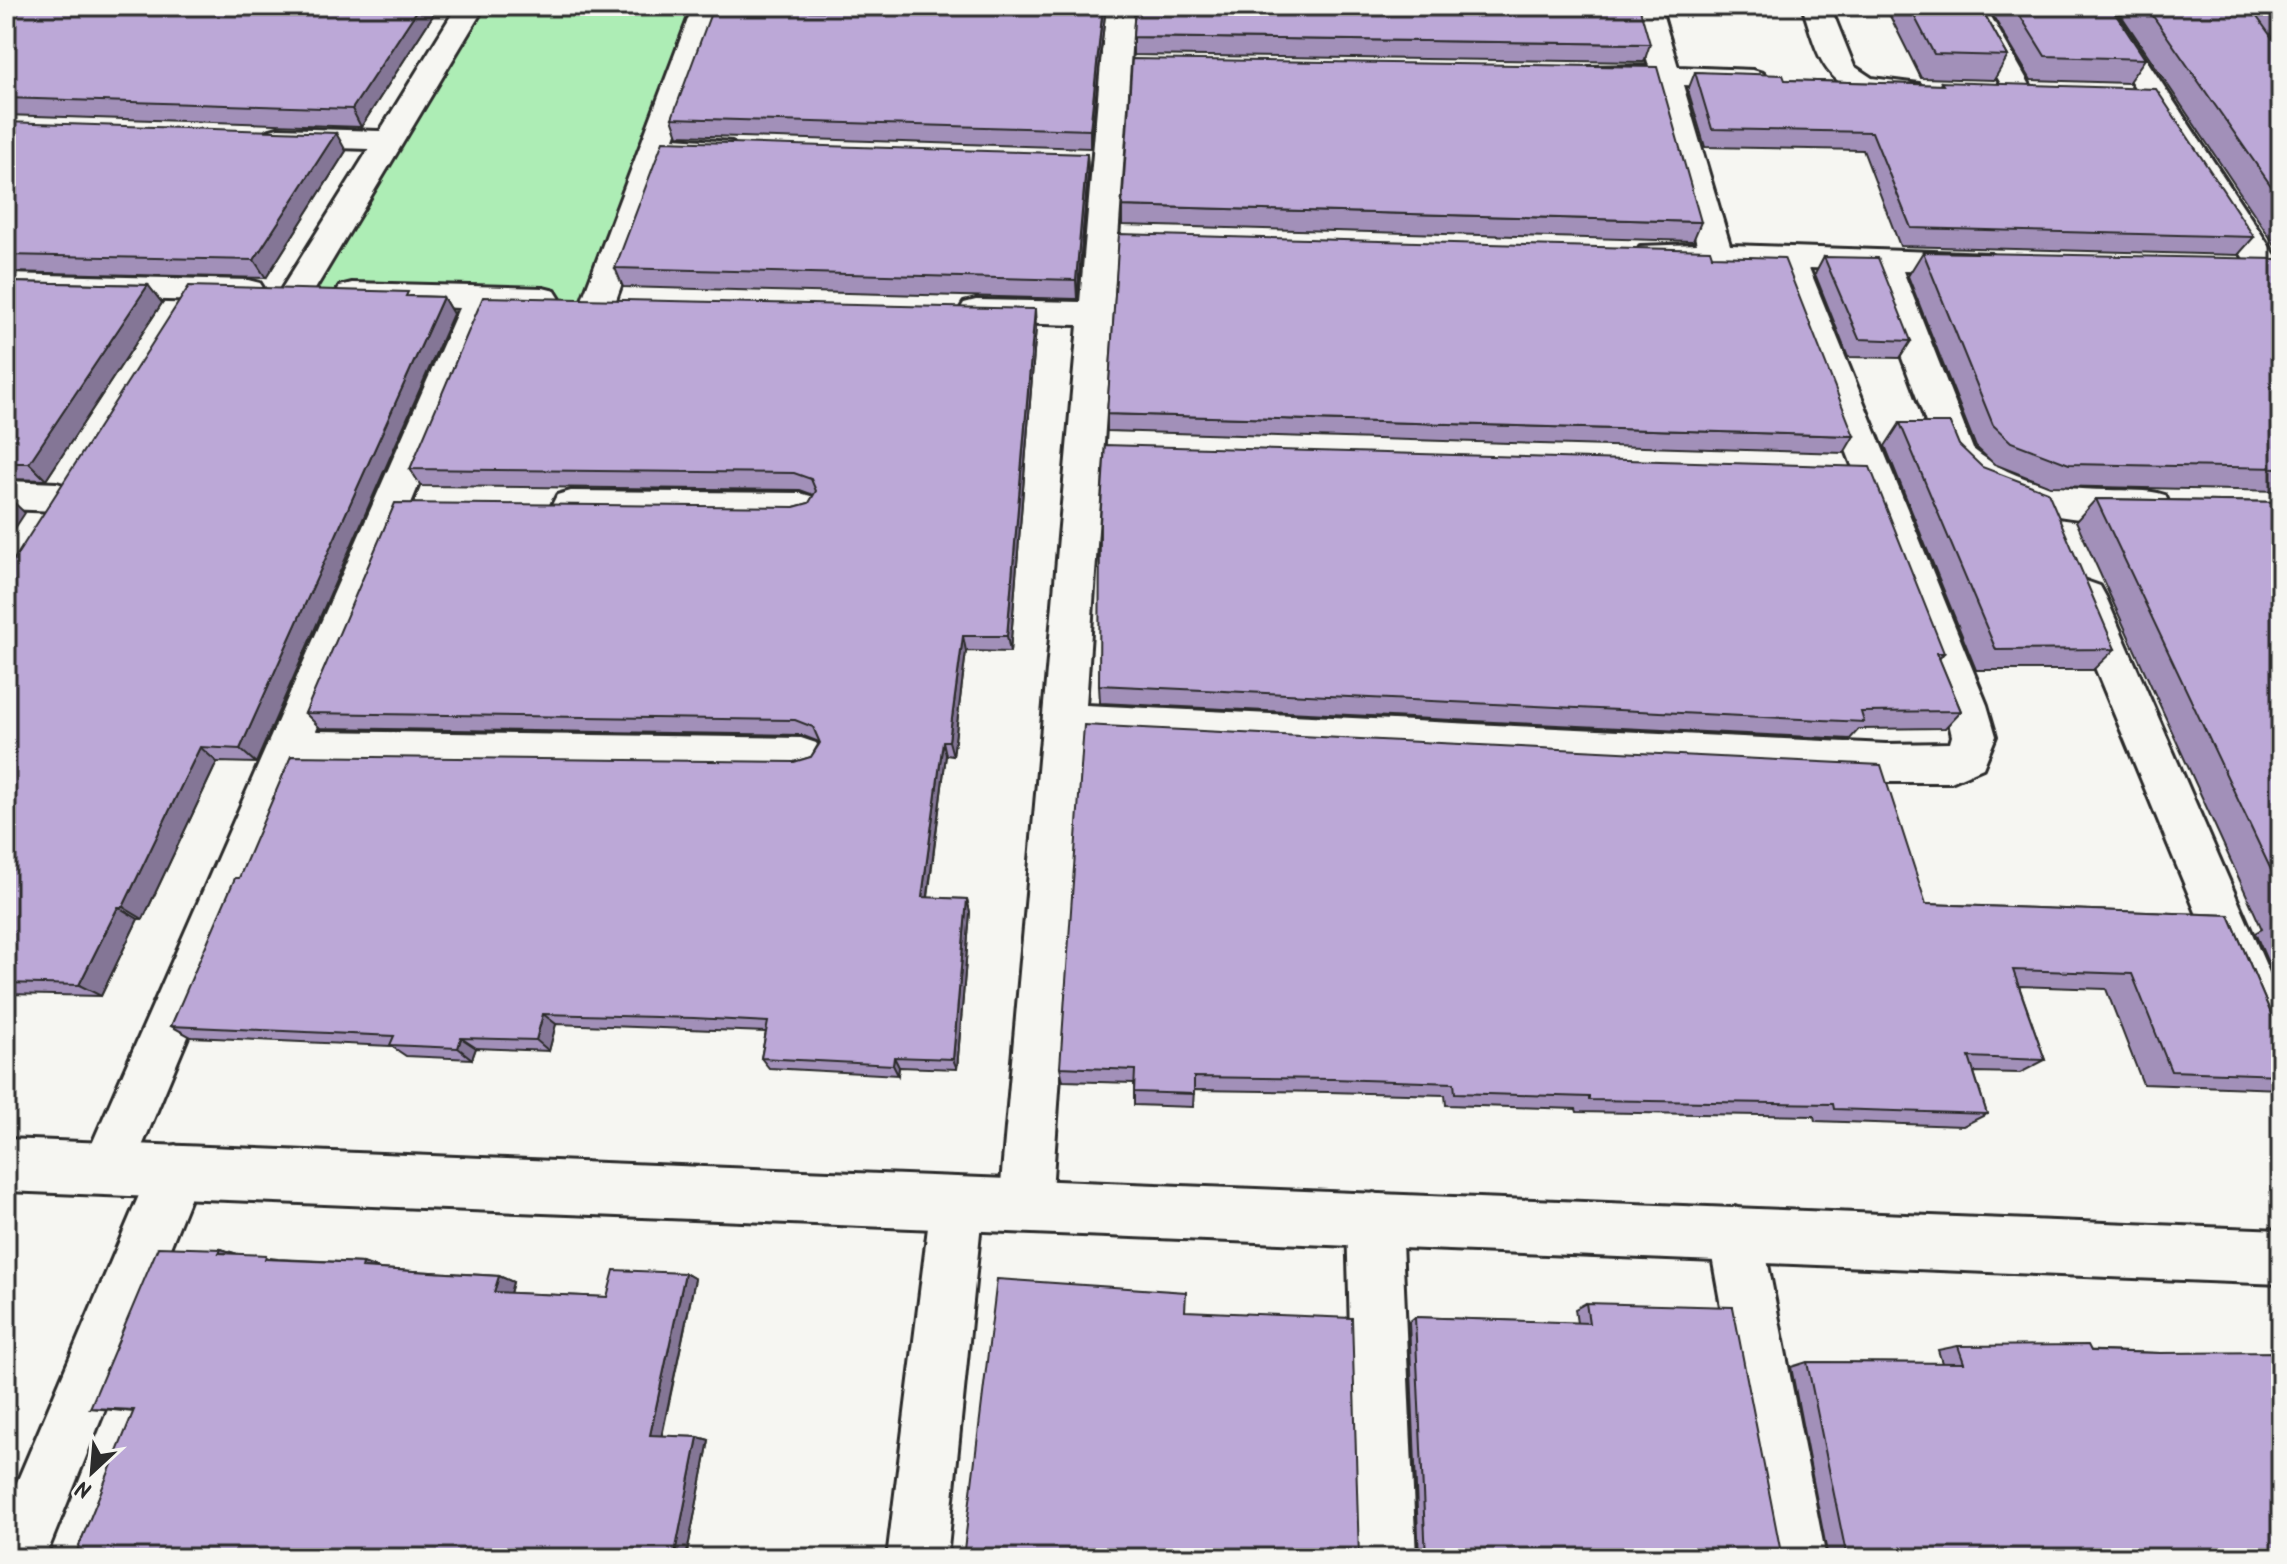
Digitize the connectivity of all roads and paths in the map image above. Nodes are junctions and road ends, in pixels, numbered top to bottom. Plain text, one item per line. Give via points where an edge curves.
1 (470, 6) edge
2 (1120, 6) edge
3 (1646, 6) edge
4 (1816, 6) edge
5 (1971, 6) edge
6 (2097, 6) edge
7 (715, 12) edge
8 (1571, 72) edge
9 (1665, 74) junction
10 (1776, 80) edge
11 (1822, 85) edge
12 (1869, 89) junction
13 (1944, 91) edge
14 (1989, 92) edge
15 (2019, 92) junction
16 (2049, 93) edge
17 (244, 136) edge
18 (387, 140) junction
19 (655, 147) junction
20 (749, 150) edge
21 (1622, 252) edge
22 (1717, 255) junction
23 (1788, 257) junction
24 (1882, 259) junction
25 (2006, 263) edge
26 (2267, 275) edge
27 (6, 285) edge
28 (191, 290) junction
29 (296, 293) junction
30 (480, 298) junction
31 (940, 310) edge
32 (1096, 314) junction
33 (166, 329) edge
34 (6, 495) edge
35 (2046, 503) junction
36 (533, 505) edge
37 (2187, 506) edge
38 (800, 507) edge
39 (35, 532) edge
40 (1063, 722) junction
41 (287, 749) junction
42 (801, 756) edge
43 (2281, 1058) edge
44 (6, 1165) edge
45 (107, 1169) junction
46 (175, 1171) junction
47 (957, 1203) junction
48 (1025, 1206) junction
49 (1374, 1220) junction
50 (1735, 1234) junction
51 (2281, 1257) edge
52 (15, 1558) edge
53 (917, 1558) edge
54 (1386, 1558) edge
55 (1796, 1558) edge

1 - 18 street
2 - 32 street via 1131,66 1092,160 1117,238
3 - 9 street
4 - 12 street via 1840,71
5 - 15 street
6 - 26 street via 2140,95
7 - 19 street
8 - 9 street
9 - 10 street
9 - 22 street
11 - 12 street
12 - 13 street
14 - 15 street
15 - 16 street
17 - 18 street
18 - 29 street
19 - 20 street
19 - 30 street via 614,301
21 - 22 street
22 - 23 street
23 - 24 street
23 - 40 street via 1856,469 1966,705 1974,736 1968,755 1951,763 1886,763
24 - 25 street
24 - 35 street via 1957,456 1979,477
27 - 28 street
28 - 29 street
28 - 33 street
29 - 30 street
30 - 41 street via 407,504
31 - 32 street
32 - 40 street via 1101,448
34 - 39 street via 66,484
35 - 37 street
35 - 43 street
36 - 38 street
40 - 48 street
41 - 42 street
41 - 45 street
44 - 45 street
45 - 46 street
46 - 47 street
46 - 52 street
47 - 48 street
47 - 53 street
48 - 49 street
49 - 50 street
49 - 54 street
50 - 51 street
50 - 55 street

